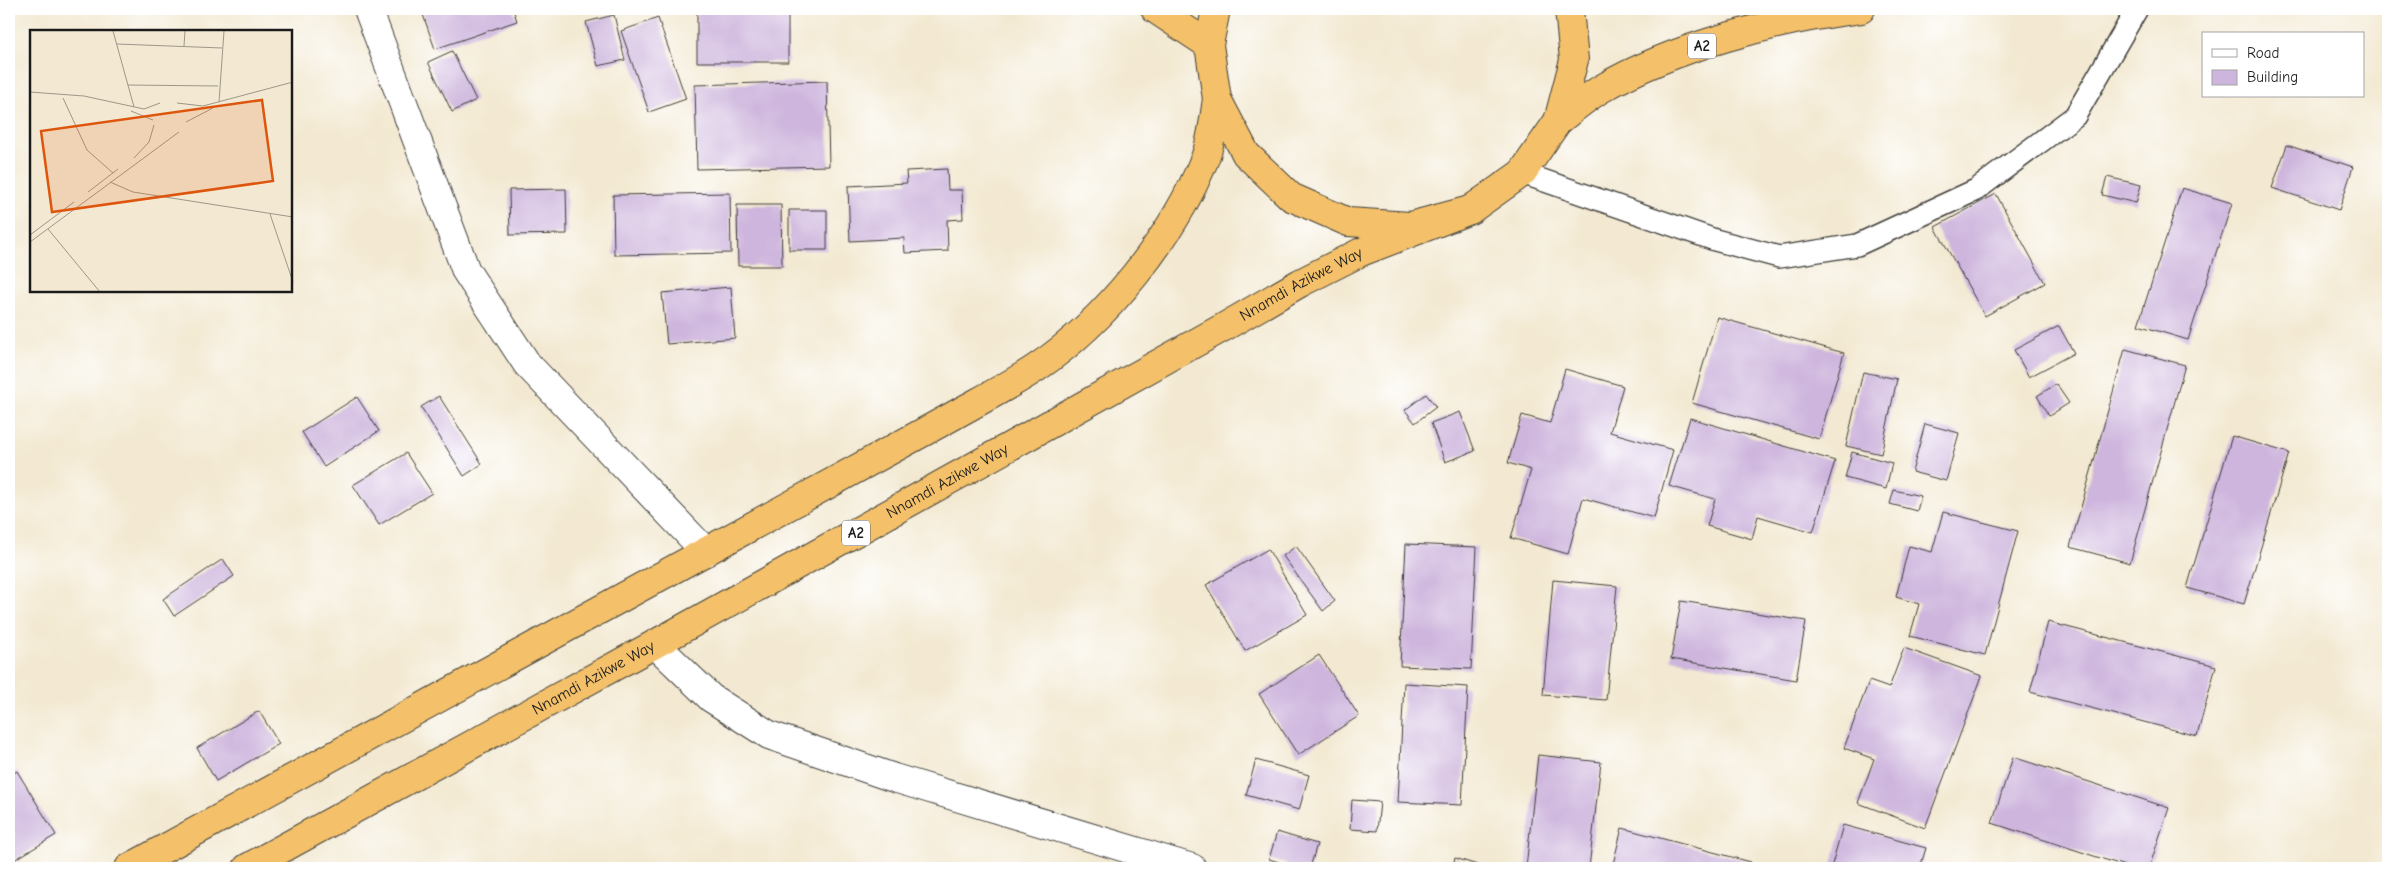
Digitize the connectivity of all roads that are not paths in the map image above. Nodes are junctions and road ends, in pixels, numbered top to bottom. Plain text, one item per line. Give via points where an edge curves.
1 (368, 9) edge
2 (1155, 9) edge
3 (1216, 9) edge
4 (1569, 9) edge
5 (1861, 9) edge
6 (2137, 9) edge
7 (1209, 45) junction
8 (1218, 99) junction
9 (1558, 121) junction
10 (1522, 173) junction
11 (1470, 210) junction
12 (706, 552) junction
13 (655, 644) junction
14 (129, 868) edge
15 (247, 868) edge
16 (1192, 868) edge

1 - 12 street via 466,271 526,364
2 - 7 highway
3 - 7 highway
4 - 9 highway via 1574,60
5 - 9 highway, A2 via 1770,25 1644,67 1600,89
6 - 10 lane via 2075,116 1976,190 1858,245 1779,257 1714,240
7 - 8 highway
8 - 11 highway via 1246,154 1291,197 1348,222 1410,226
8 - 12 highway via 1206,157 1175,216 1136,275 1093,322 1037,367
9 - 10 highway
10 - 11 highway
11 - 13 highway, Nnamdi Azikwe Way / A2 via 1361,252 1300,283
12 - 14 highway
13 - 15 highway, Nnamdi Azikwe Way / A2
13 - 16 street via 711,698 769,736 894,778

